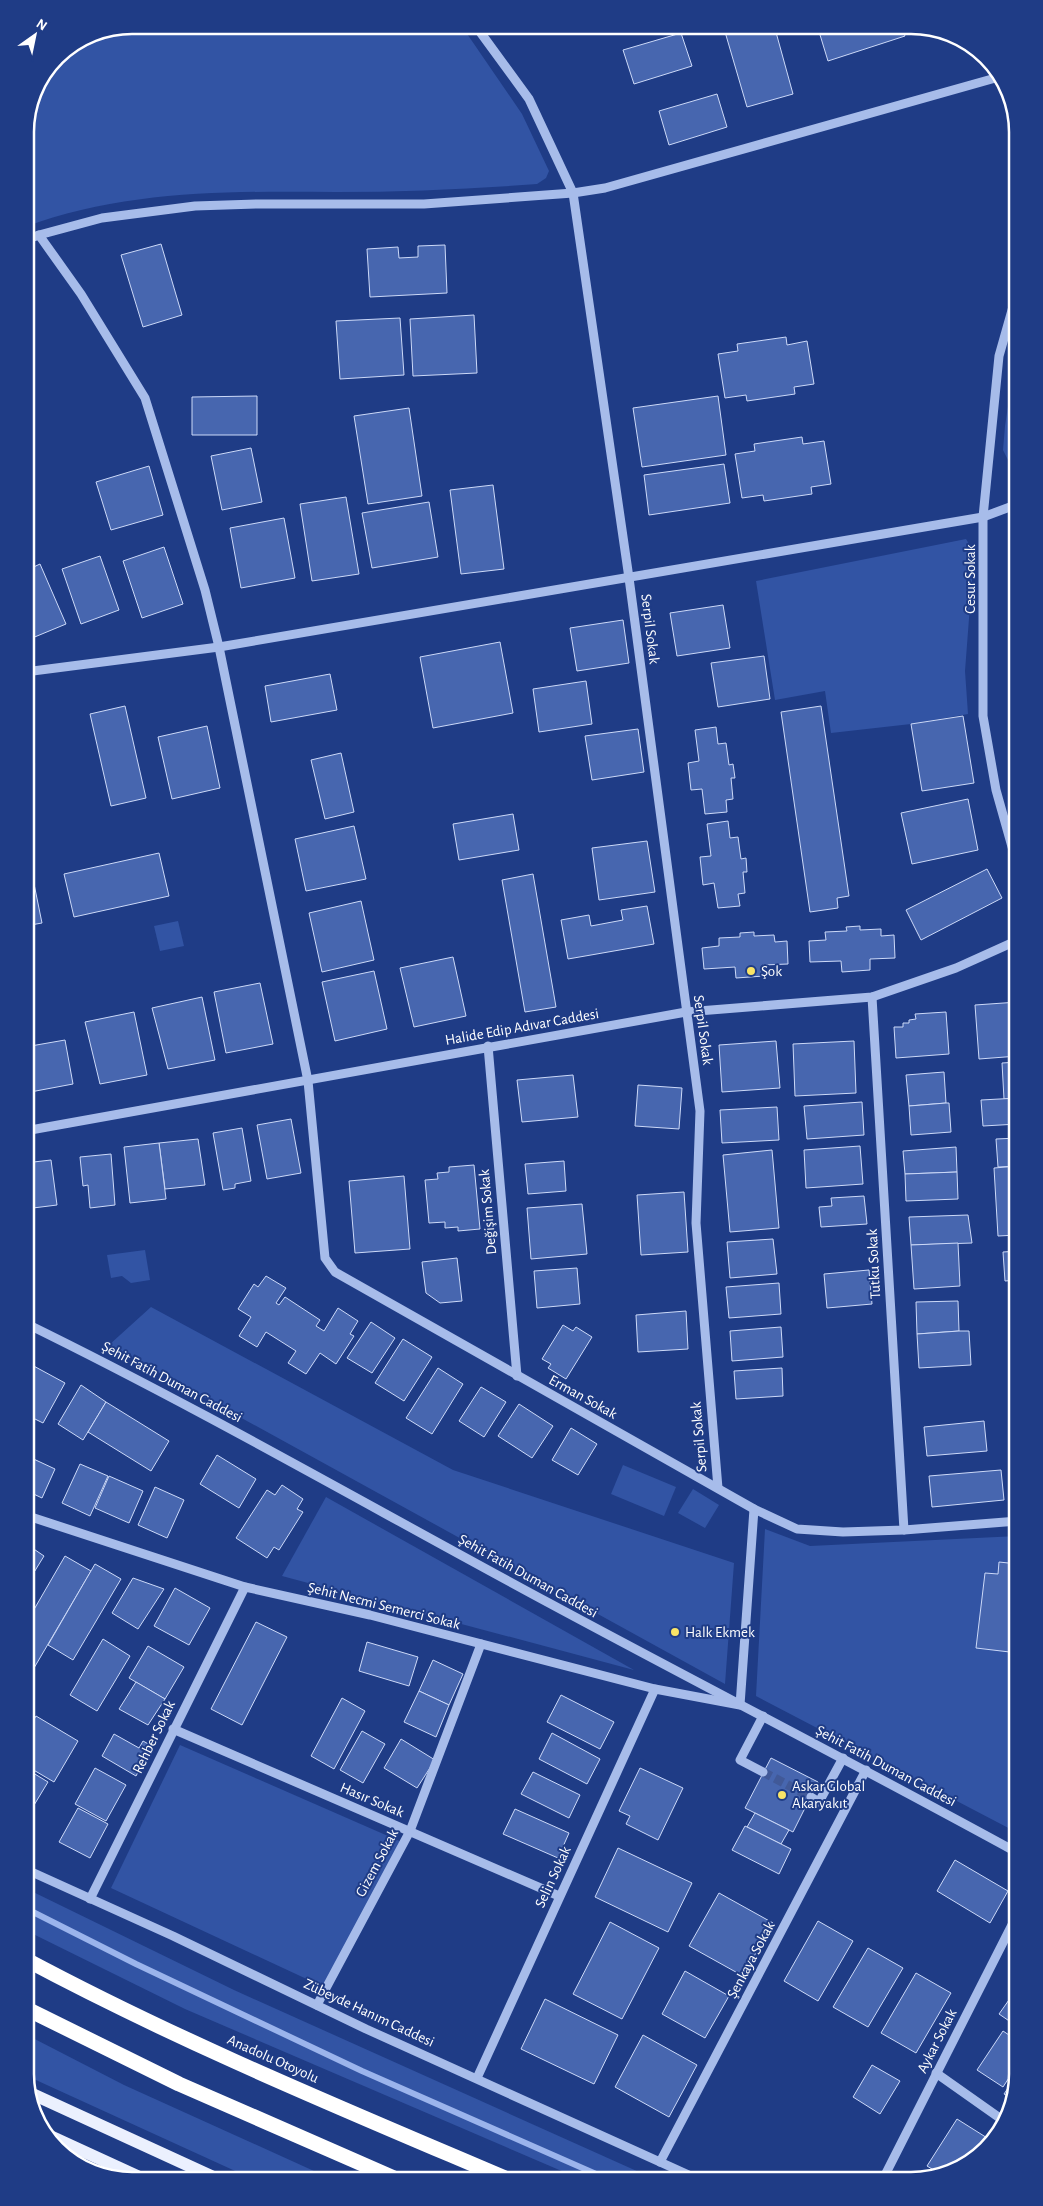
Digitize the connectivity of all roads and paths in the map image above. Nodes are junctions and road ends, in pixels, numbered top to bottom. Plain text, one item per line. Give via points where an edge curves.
1 (482, 34) edge
2 (993, 79) edge
3 (573, 193) junction
4 (39, 235) junction
5 (34, 237) edge
6 (1009, 321) edge
7 (1009, 507) edge
8 (983, 517) junction
9 (629, 578) junction
10 (220, 647) junction
11 (34, 671) edge
12 (1009, 836) edge
13 (1009, 944) edge
14 (872, 997) junction
15 (686, 1012) junction
16 (488, 1046) junction
17 (308, 1081) junction
18 (34, 1128) edge
19 (34, 1327) edge
20 (517, 1376) junction
21 (718, 1488) junction
22 (754, 1509) junction
23 (34, 1518) edge
24 (1009, 1522) edge
25 (904, 1530) junction
26 (244, 1587) junction
27 (481, 1644) junction
28 (655, 1689) junction
29 (740, 1704) junction
30 (762, 1716) junction
31 (173, 1729) junction
32 (843, 1758) junction
33 (866, 1770) junction
34 (763, 1772) tunnel mouth
35 (811, 1797) dead end
36 (410, 1831) junction
37 (1009, 1848) edge
38 (34, 1873) edge
39 (559, 1896) junction
40 (90, 1899) junction
41 (1009, 1931) edge
42 (34, 1964) edge
43 (317, 2005) junction
44 (34, 2012) edge
45 (936, 2073) junction
46 (477, 2078) junction
47 (36, 2096) edge
48 (999, 2118) edge
49 (59, 2140) edge
50 (660, 2162) junction
51 (128, 2172) edge
52 (202, 2172) edge
53 (380, 2172) edge
54 (491, 2172) edge
55 (682, 2172) edge
56 (886, 2172) edge

1 - 3 street, Serpil Sokak via 529,99
2 - 3 street via 605,188
3 - 4 street via 424,204 195,206 102,218
3 - 9 street, Serpil Sokak
4 - 5 street
4 - 10 street, Erman Sokak via 81,294 145,398
6 - 8 street, Cesur Sokak via 999,356
7 - 8 street
8 - 9 street
8 - 12 street, Cesur Sokak via 983,716 996,790
9 - 10 street
9 - 15 street, Serpil Sokak
10 - 11 street
10 - 17 street, Erman Sokak
13 - 14 street, Halide Edip Adıvar Caddesi via 956,968
14 - 15 street, Halide Edip Adıvar Caddesi
14 - 25 street, Tutku Sokak
15 - 16 street, Halide Edip Adıvar Caddesi
15 - 21 street, Serpil Sokak via 700,1111 696,1223
16 - 17 street, Halide Edip Adıvar Caddesi
16 - 20 street, Değişim Sokak
17 - 18 street, Halide Edip Adıvar Caddesi
17 - 20 street, Erman Sokak via 325,1258 335,1272
19 - 29 street, Şehit Fatih Duman Caddesi via 191,1406 550,1604
20 - 21 street, Erman Sokak
21 - 22 street, Erman Sokak
22 - 25 street, Erman Sokak via 797,1529 843,1532
22 - 29 street
23 - 26 street, Şehit Necmi Semerci Sokak
24 - 25 street, Erman Sokak
26 - 27 street, Şehit Necmi Semerci Sokak
26 - 31 street, Rehber Sokak
27 - 28 street, Şehit Necmi Semerci Sokak
27 - 36 street, Gizem Sokak
28 - 29 street, Şehit Necmi Semerci Sokak
28 - 39 street, Selin Sokak
29 - 30 street, Şehit Fatih Duman Caddesi
30 - 32 street, Şehit Fatih Duman Caddesi
30 - 34 street via 740,1760
31 - 36 street, Hasır Sokak
31 - 40 street, Rehber Sokak
32 - 33 street, Şehit Fatih Duman Caddesi
32 - 35 street via 819,1802
33 - 37 street, Şehit Fatih Duman Caddesi
33 - 50 street, Şenkaya Sokak
36 - 39 street, Hasır Sokak
36 - 43 street, Gizem Sokak
38 - 40 street, Zübeyde Hanım Caddesi
39 - 46 street, Selin Sokak
40 - 43 street, Zübeyde Hanım Caddesi
41 - 45 street, Aykar Sokak
42 - 54 highway, Anadolu Otoyolu via 201,2046
43 - 46 street, Zübeyde Hanım Caddesi
44 - 53 highway via 179,2084
45 - 48 street
45 - 56 street, Aykar Sokak
46 - 50 street, Zübeyde Hanım Caddesi
47 - 52 main road
49 - 51 main road
50 - 55 street, Zübeyde Hanım Caddesi

